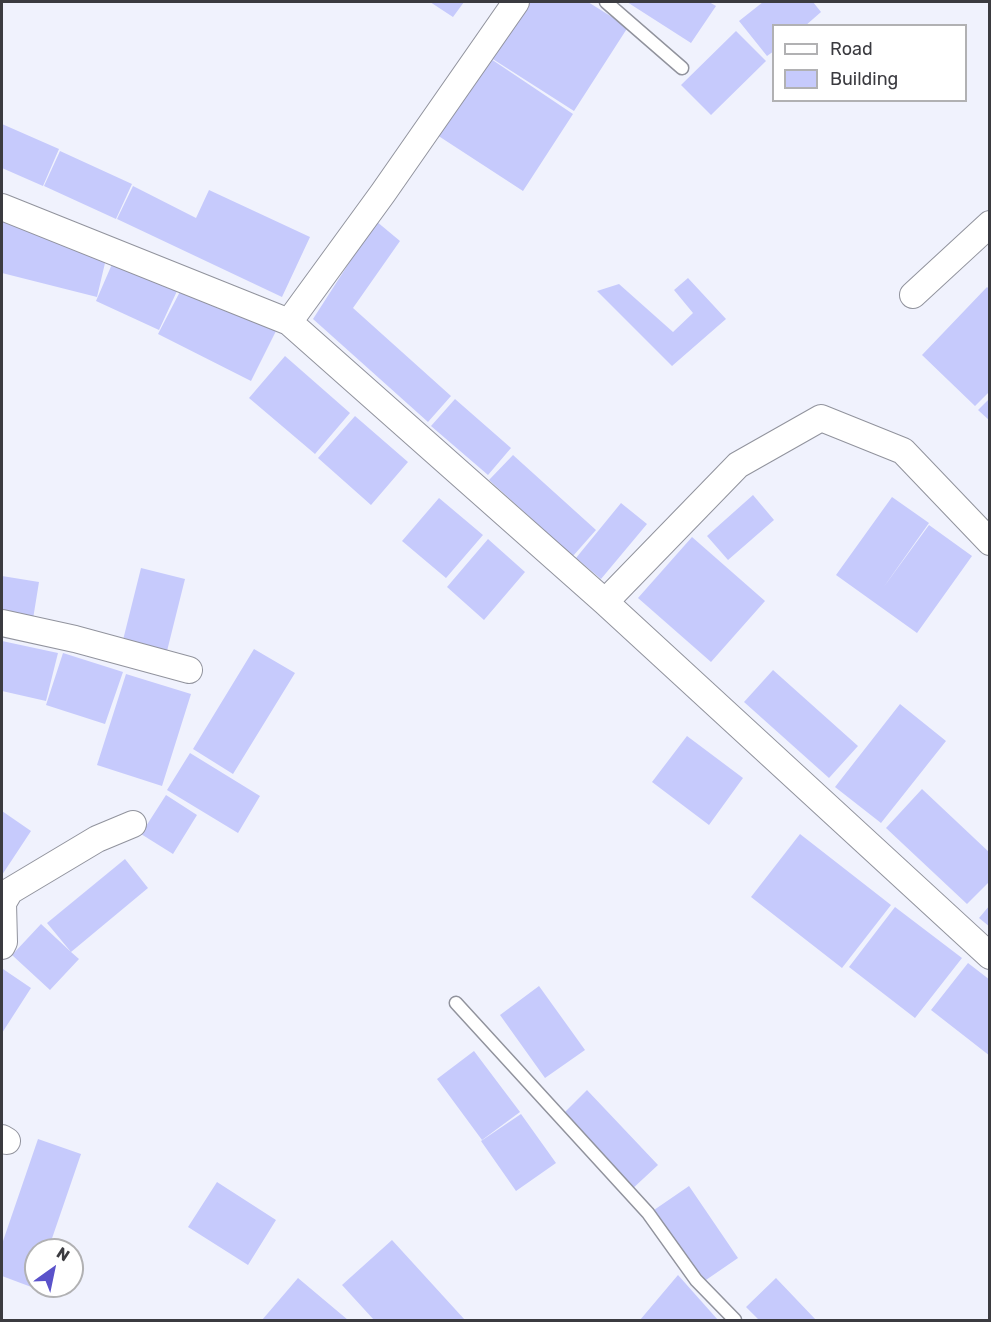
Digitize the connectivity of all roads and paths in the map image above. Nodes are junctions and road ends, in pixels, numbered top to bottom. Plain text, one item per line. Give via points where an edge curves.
1 (516, 2) edge
2 (606, 2) edge
3 (682, 68) dead end
4 (2, 207) edge
5 (990, 224) edge
6 (913, 295) dead end
7 (290, 322) junction
8 (990, 542) edge
9 (605, 602) junction
10 (2, 623) edge
11 (189, 670) dead end
12 (133, 824) dead end
13 (2, 946) edge
14 (990, 956) edge
15 (456, 1003) dead end
16 (735, 1320) edge

1 - 7 street
2 - 3 lane
4 - 7 street
5 - 6 street
7 - 9 street
8 - 9 street via 903,451 821,418 738,465
9 - 14 street
10 - 11 street
12 - 13 street via 96,839 10,891 3,903
15 - 16 lane via 648,1213 696,1280

